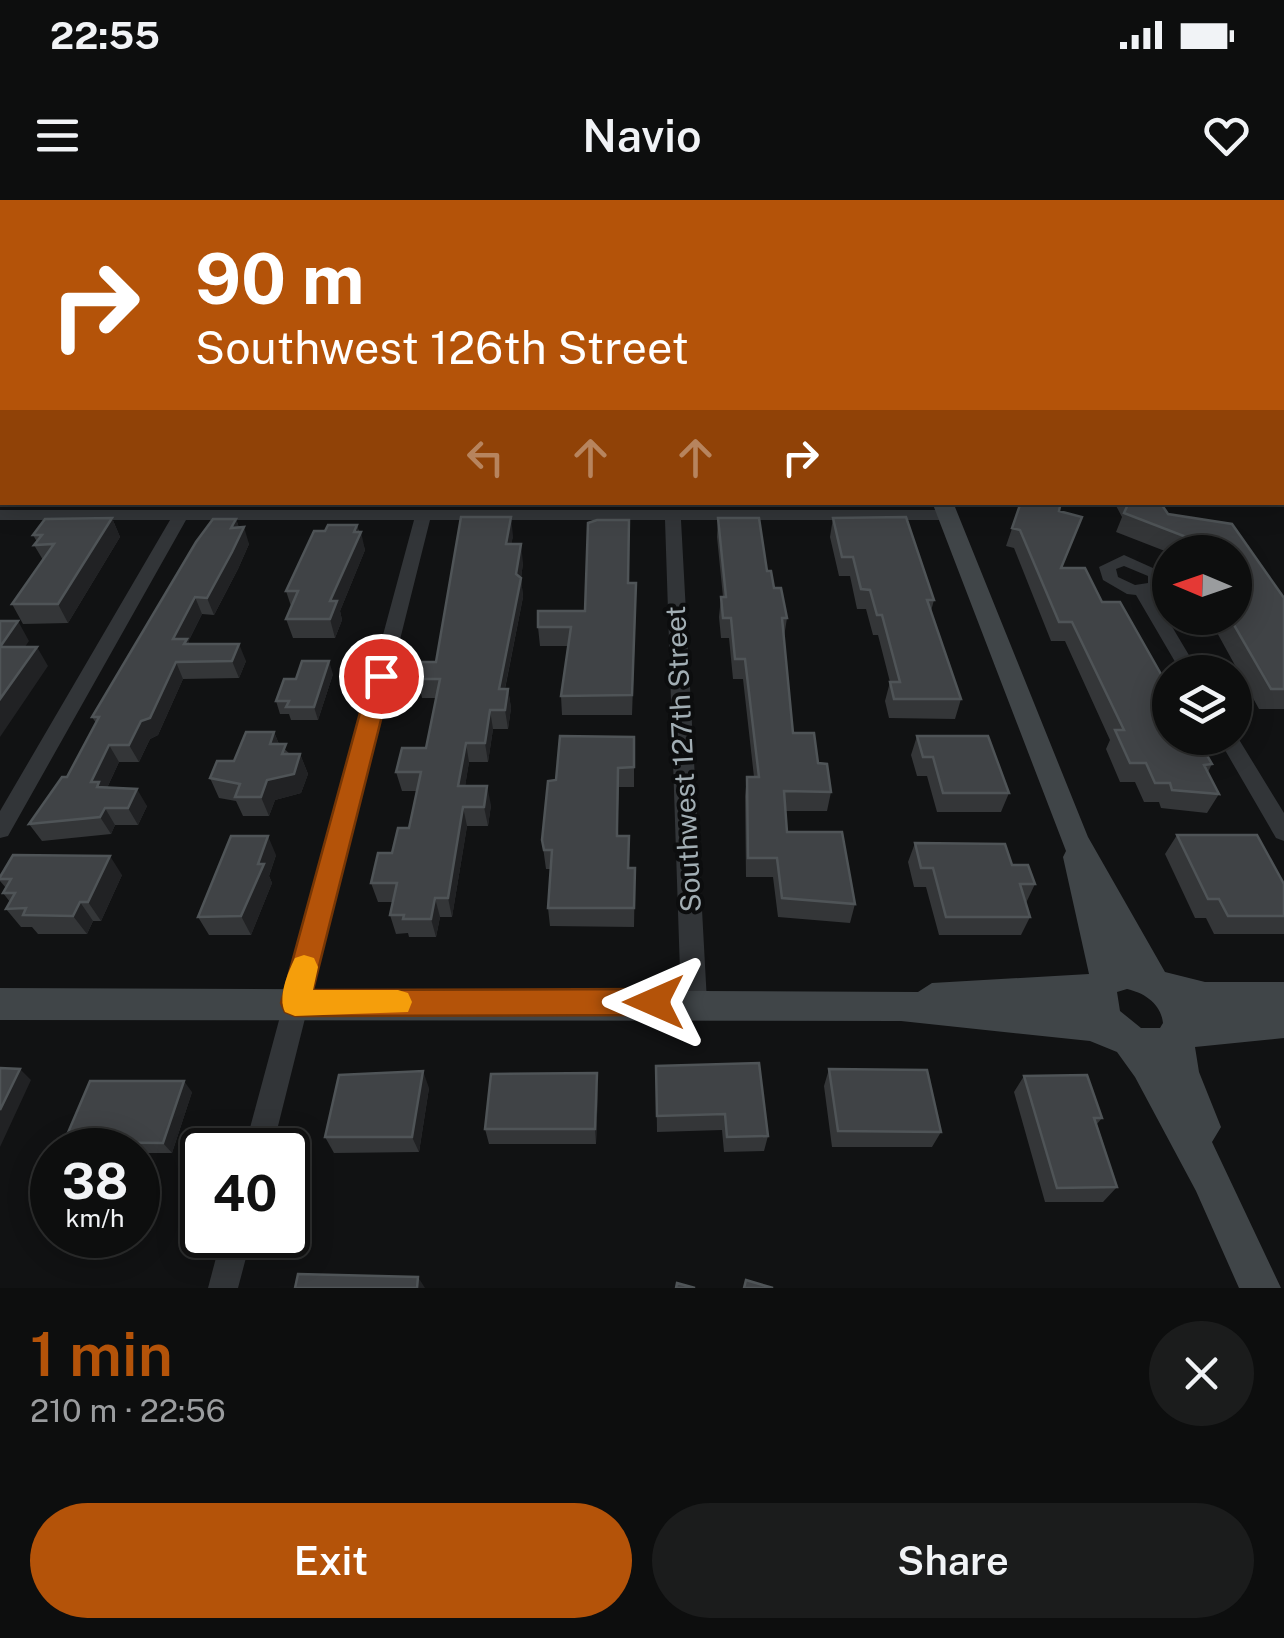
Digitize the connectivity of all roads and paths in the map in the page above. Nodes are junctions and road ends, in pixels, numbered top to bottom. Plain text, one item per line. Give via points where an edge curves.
1 (944, 509) edge
2 (417, 512) edge
3 (0, 515) edge
4 (673, 516) junction
5 (179, 518) junction
6 (1142, 591) dead end
7 (1180, 655) edge
8 (1238, 755) edge
9 (0, 830) edge
10 (1284, 832) edge
11 (1075, 841) junction
12 (1103, 983) junction
13 (1158, 985) junction
14 (1284, 998) edge
15 (694, 1002) junction
16 (295, 1003) junction
17 (0, 1004) edge
18 (901, 1005) junction
19 (1284, 1022) edge
20 (1123, 1036) junction
21 (1177, 1036) junction
22 (264, 1128) edge
23 (1211, 1173) junction
24 (231, 1258) edge
25 (223, 1288) edge
26 (1260, 1288) edge

1 - 4 street
1 - 11 street
2 - 4 street
2 - 5 street
2 - 16 street
3 - 5 street
4 - 15 street, Southwest 127th Street
5 - 9 street
6 - 7 street
8 - 10 street
11 - 12 street via 1103,950
11 - 13 street via 1101,880 1135,957
12 - 13 street via 1126,974
12 - 18 street via 1062,994 944,997
12 - 20 street via 1098,1004
13 - 14 street via 1205,997
13 - 21 street via 1180,1016
15 - 16 street
15 - 18 street
16 - 17 street
16 - 22 street
18 - 20 street via 1074,1021
19 - 21 street via 1218,1025
20 - 21 street via 1156,1046
20 - 23 street via 1157,1076
21 - 23 street
23 - 26 street
24 - 25 street

